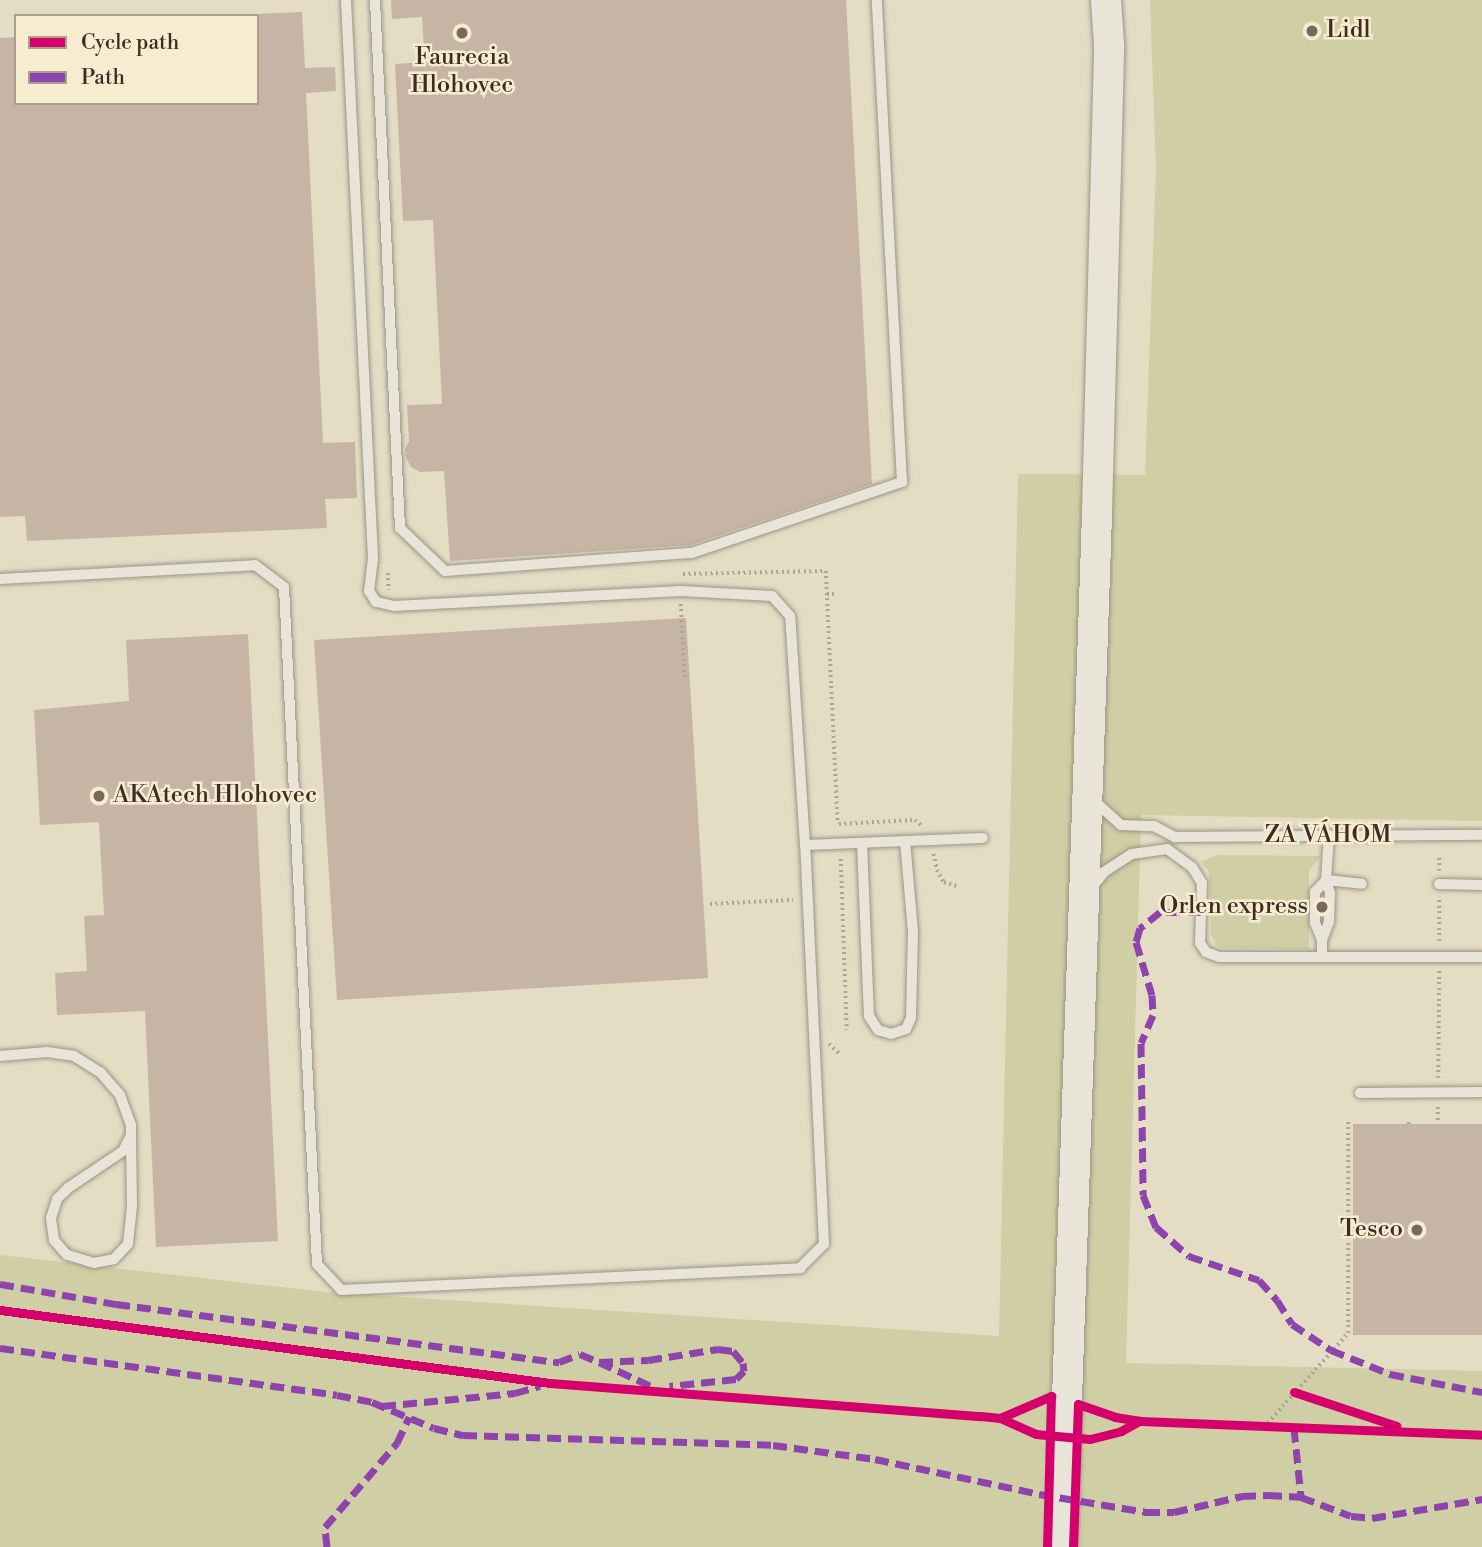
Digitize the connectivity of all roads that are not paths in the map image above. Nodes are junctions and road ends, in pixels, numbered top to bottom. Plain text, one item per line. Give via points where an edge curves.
1 (346, 0) edge
2 (375, 0) edge
3 (877, 0) edge
4 (1106, 0) edge
5 (1115, 0) edge
6 (1109, 45) junction
7 (0, 579) edge
8 (1086, 793) junction
9 (1329, 835) junction
10 (1482, 835) edge
11 (1175, 836) junction
12 (983, 838) dead end
13 (905, 841) junction
14 (862, 843) junction
15 (805, 845) junction
16 (1167, 849) junction
17 (1326, 880) junction
18 (1362, 884) dead end
19 (1439, 884) road end
20 (1482, 885) edge
21 (1083, 897) junction
22 (1322, 957) junction
23 (1482, 957) edge
24 (0, 1055) edge
25 (1482, 1092) edge
26 (1360, 1093) dead end
27 (131, 1135) junction
28 (1062, 1547) edge

1 - 15 lane via 373,559 369,591 376,602 394,606 681,591 772,596 790,616
2 - 3 lane via 400,528 445,571 692,553 902,482
4 - 6 main road
5 - 6 lane
6 - 8 main road
7 - 15 lane via 255,565 284,587 317,1264 341,1290 800,1268 824,1244
8 - 11 lane, ZA VÁHOM via 1121,825 1154,827
8 - 21 main road
9 - 10 lane, ZA VÁHOM
9 - 11 lane, ZA VÁHOM
9 - 17 lane
11 - 16 lane
12 - 13 lane
13 - 14 lane
13 - 14 lane via 913,932 911,1018 906,1029 891,1034 878,1030 869,1016
14 - 15 lane
16 - 21 lane via 1132,854 1104,872
16 - 22 lane via 1192,867 1202,883 1200,943 1206,952 1219,957
17 - 18 lane
17 - 22 lane via 1315,892
19 - 20 lane
21 - 28 main road
22 - 23 lane
24 - 27 lane via 47,1052 74,1056 100,1072 120,1096
25 - 26 lane
27 - 27 lane via 128,1244 114,1259 94,1263 67,1255 54,1240 51,1218 57,1199 123,1151

